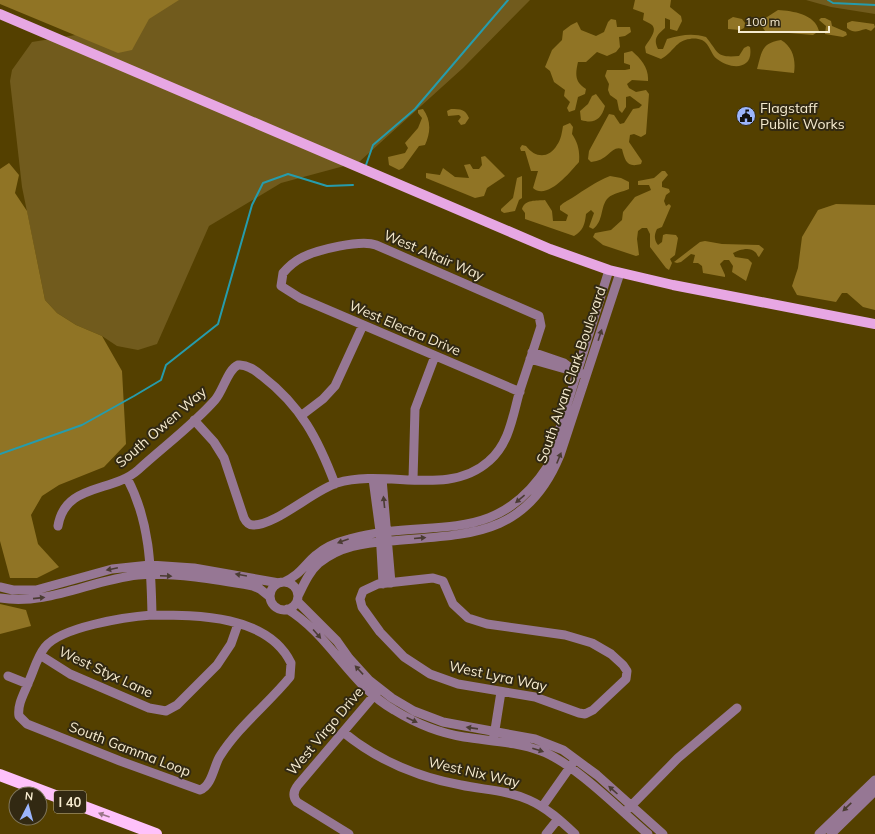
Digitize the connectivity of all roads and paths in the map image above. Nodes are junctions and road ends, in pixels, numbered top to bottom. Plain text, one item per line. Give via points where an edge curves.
1 (0, 14) edge
2 (609, 270) junction
3 (620, 273) junction
4 (281, 286) joint
5 (875, 324) edge
6 (363, 325) junction
7 (435, 356) junction
8 (531, 356) junction
9 (576, 371) junction
10 (587, 375) junction
11 (520, 392) junction
12 (302, 415) junction
13 (194, 420) junction
14 (127, 478) junction
15 (377, 479) junction
16 (413, 479) junction
17 (335, 484) junction
18 (58, 526) dead end
19 (384, 531) junction
20 (384, 541) junction
21 (150, 565) junction
22 (151, 575) junction
23 (281, 582) junction
24 (387, 584) junction
25 (0, 587) edge
26 (270, 597) junction
27 (0, 598) edge
28 (298, 599) junction
29 (287, 609) junction
30 (152, 615) junction
31 (238, 624) junction
32 (40, 655) junction
33 (8, 676) dead end
34 (28, 684) junction
35 (501, 692) junction
36 (377, 693) junction
37 (737, 708) dead end
38 (495, 731) junction
39 (343, 732) junction
40 (494, 741) junction
41 (576, 758) junction
42 (569, 768) junction
43 (0, 775) edge
44 (875, 780) edge
45 (875, 791) edge
46 (631, 806) junction
47 (542, 807) junction
48 (624, 813) junction
49 (558, 819) junction
50 (156, 834) edge
51 (349, 834) edge
52 (546, 834) edge
53 (575, 834) edge
54 (648, 834) edge
55 (664, 834) edge
56 (819, 834) edge
57 (831, 834) edge

1 - 2 main road via 470,216
2 - 3 main road
2 - 9 street, South Alvan Clark Boulevard
3 - 5 main road
10 -> 3 street, South Alvan Clark Boulevard
4 - 6 street, West Electra Drive via 300,298
4 - 8 street, West Altair Way via 283,273 302,258 346,245 370,243 534,313 540,318 541,326
6 - 7 street, West Electra Drive
6 - 12 street via 335,386
7 - 11 street, West Electra Drive
7 - 16 street via 415,409
8 - 9 street via 562,369
8 - 11 street
9 - 10 street
9 -> 19 street, South Alvan Clark Boulevard via 548,466 536,485 511,507 488,519 467,524
20 -> 10 street, South Alvan Clark Boulevard via 472,534 498,525 521,511 553,473
11 - 16 street via 505,440 484,465 455,478
12 - 13 street, South Owen Way via 268,380 248,366 238,365 232,369 216,399
12 - 17 street via 318,441
13 - 14 street, South Owen Way
13 - 17 street via 214,442 224,458 243,516 248,523 254,525 266,521
14 - 18 street, South Owen Way via 79,495 70,501 62,511
14 - 21 street via 148,538
15 - 16 street
15 - 17 street
15 - 19 street
19 - 20 street
19 -> 23 street, South Alvan Clark Boulevard via 348,539 321,551 295,577
20 - 24 street
20 - 28 street, South Alvan Clark Boulevard via 351,546 330,556 313,570
21 - 22 street
23 -> 21 street via 194,568
21 -> 25 street via 112,569 36,590
22 -> 26 street via 246,585 260,589
27 -> 22 street via 54,596 114,579
22 - 30 street
23 - 26 street via 272,588
23 - 28 street via 288,582 296,588
24 - 35 street, West Lyra Way via 368,588 360,595 362,607 396,649 418,667 458,684
24 - 35 street, West Lyra Way via 433,578 444,581 453,604 468,618 487,624 584,640 611,654 625,668 627,675 623,683 585,714 535,697
26 - 29 street via 274,606 282,610
28 - 29 street via 295,605
36 -> 28 street via 337,641
29 -> 36 street via 308,624 354,678
30 - 31 street, South Gamma Loop via 183,615
30 - 32 street, South Gamma Loop via 125,618 65,633 51,641
31 - 32 street, West Styx Lane via 231,644 217,665 177,705 166,711 149,708 70,674
31 - 34 street, South Gamma Loop via 257,631 275,644 289,659 292,672 288,680 228,745 217,761 206,786 200,790 120,762 24,722 19,716 19,708
32 - 34 street, South Gamma Loop
33 - 34 street
35 - 38 street
38 -> 36 street via 456,725 430,717
36 - 39 street, West Virgo Drive
36 -> 40 street via 398,713 431,728 457,736
37 - 46 street via 678,758
38 - 40 street
38 - 41 street via 535,739
39 - 47 street, West Nix Way via 369,752 412,772 451,783 498,790
39 - 51 street, West Virgo Drive via 298,784 294,794 297,802
40 -> 42 street via 541,751
41 - 42 street
46 -> 41 street
42 - 47 street
42 - 48 street
50 -> 43 highway, I 40
44 -> 56 street
45 - 57 street
46 - 48 street
46 - 55 street
47 - 49 street, West Nix Way
48 - 54 street
49 - 52 street
49 - 53 street, West Nix Way

